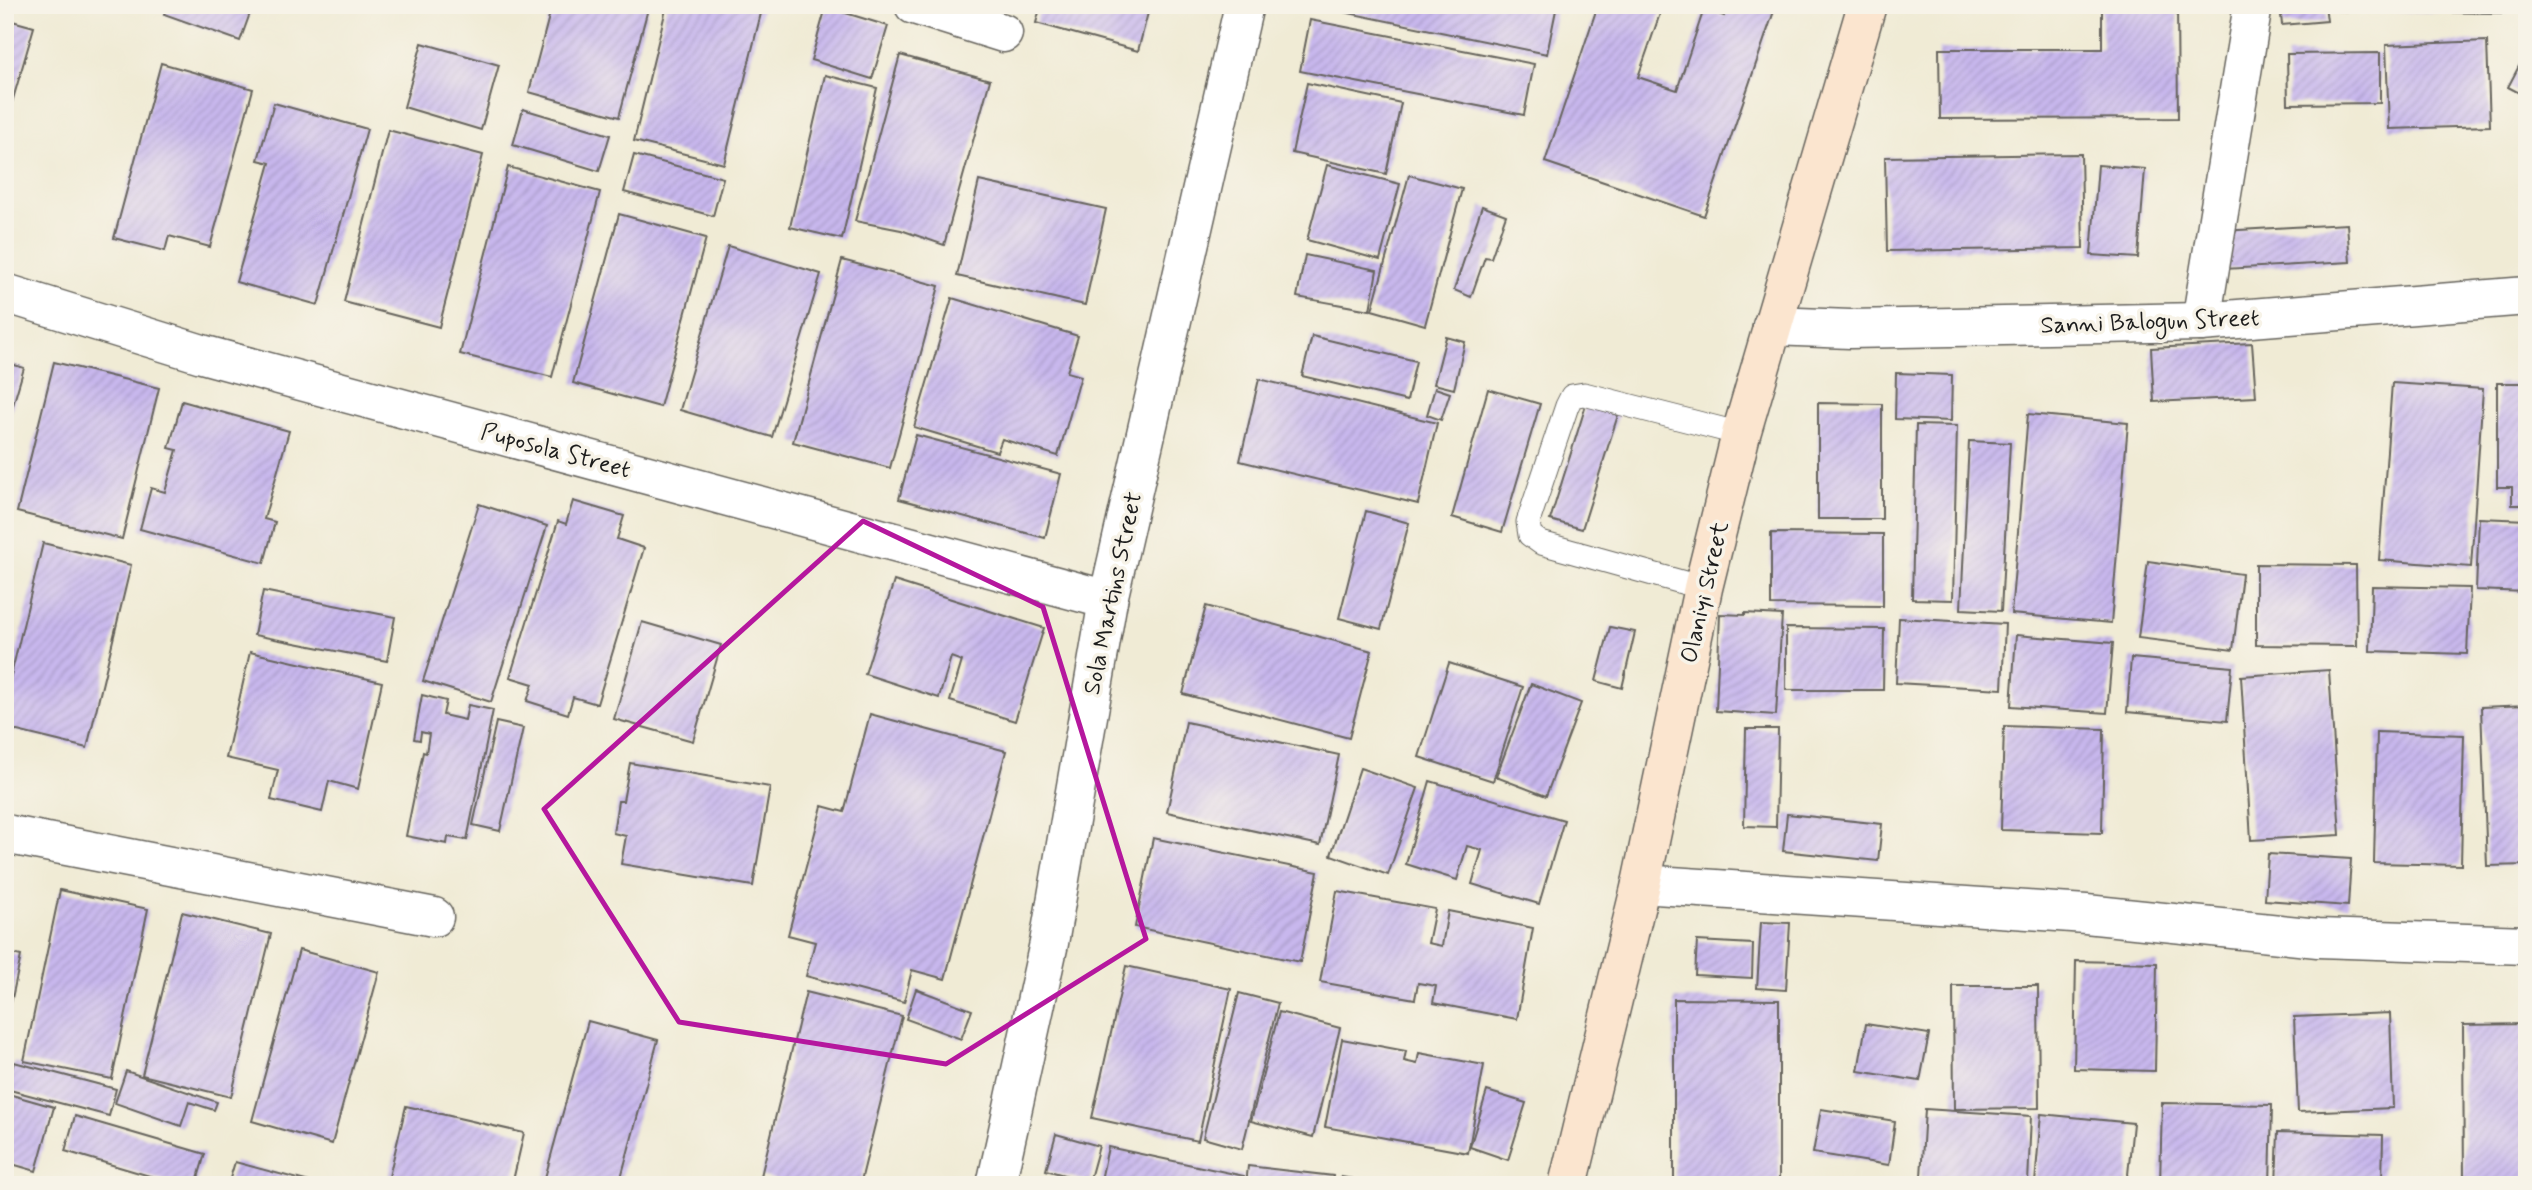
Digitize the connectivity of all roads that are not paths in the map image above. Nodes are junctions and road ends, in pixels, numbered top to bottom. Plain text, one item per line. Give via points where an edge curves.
1 (914, 5) edge
2 (1244, 5) edge
3 (1867, 5) edge
4 (2253, 5) edge
5 (1003, 33) dead end
6 (5, 293) edge
7 (2527, 296) edge
8 (2202, 322) junction
9 (1772, 326) junction
10 (1741, 435) junction
11 (1703, 588) junction
12 (1108, 600) junction
13 (5, 834) edge
14 (1641, 884) junction
15 (434, 917) dead end
16 (2527, 945) edge
17 (996, 1185) edge
18 (1568, 1185) edge

1 - 5 street
2 - 12 street, Sola Martins Street
3 - 9 street, Olaniyi Street
4 - 8 street
6 - 12 street, Puposola Street via 202,354
7 - 8 street, Sanni Balogun Street
8 - 9 street, Sanni Balogun Street via 1850,329
9 - 10 street, Olaniyi Street
10 - 11 street, Olaniyi Street
10 - 11 lane via 1584,394 1572,396 1528,522 1530,535 1542,543
11 - 14 street, Olaniyi Street
12 - 17 street, Sola Martins Street via 1049,943
13 - 15 street
14 - 16 street via 2086,914 2318,938
14 - 18 street, Olaniyi Street

